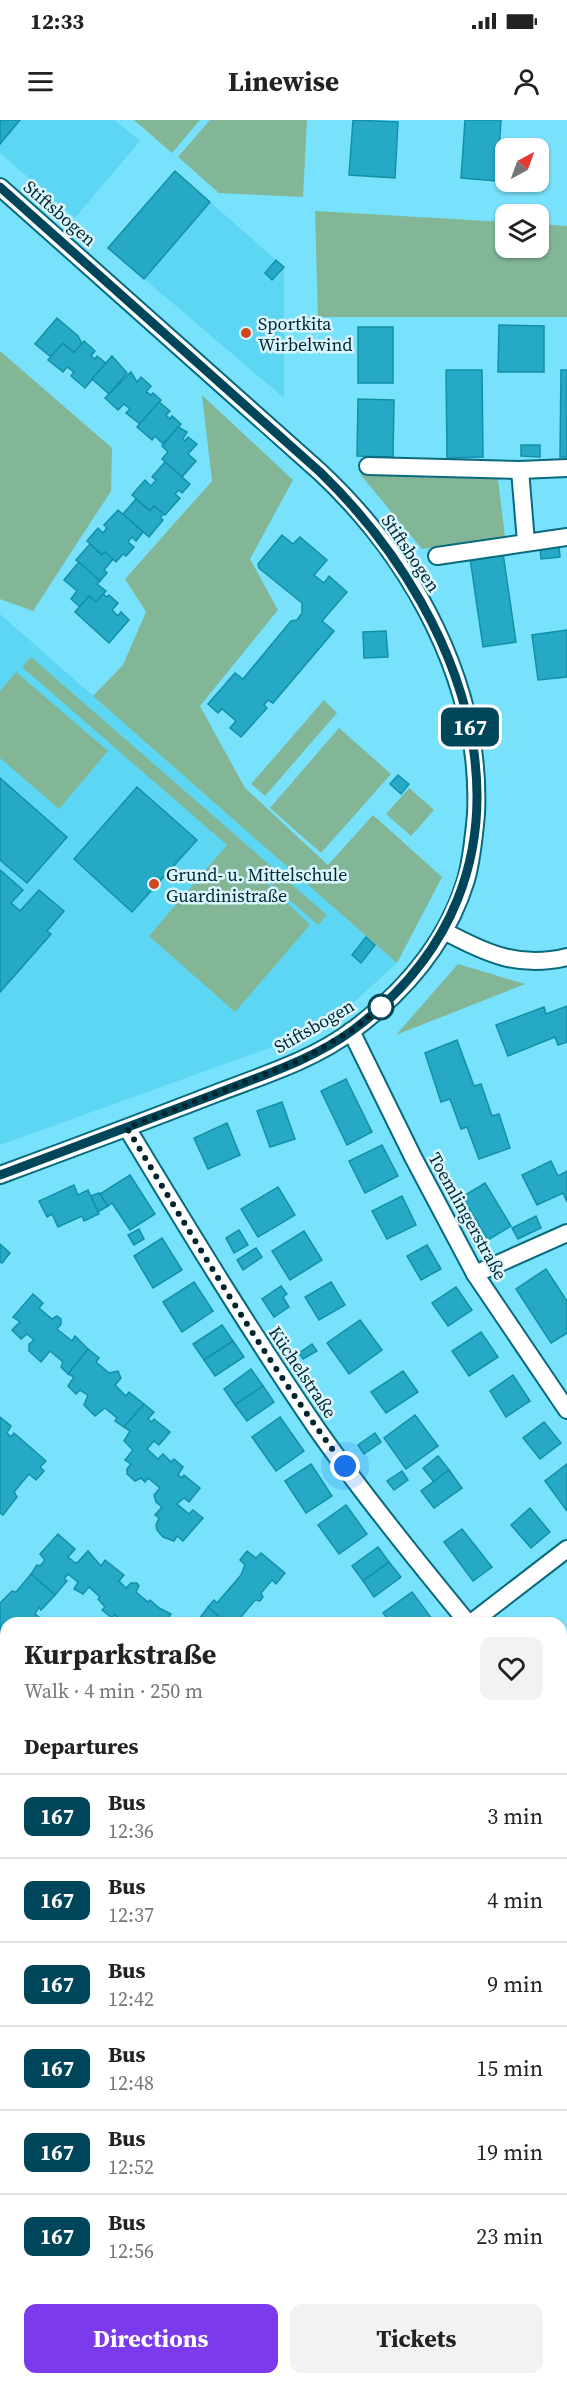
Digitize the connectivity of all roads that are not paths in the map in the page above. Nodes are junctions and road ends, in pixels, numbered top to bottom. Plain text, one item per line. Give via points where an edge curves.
1 (0, 187) edge
2 (368, 466) dead end
3 (567, 468) edge
4 (520, 470) junction
5 (567, 537) edge
6 (526, 542) junction
7 (437, 556) dead end
8 (444, 931) junction
9 (567, 957) edge
10 (351, 1031) junction
11 (127, 1128) junction
12 (0, 1174) edge
13 (567, 1233) edge
14 (475, 1274) junction
15 (567, 1410) edge
16 (567, 1549) edge
17 (465, 1617) edge
18 (478, 1617) edge

1 - 8 street, Stiftsbogen via 326,477 366,521 430,616 466,712 474,744 477,788 466,880
2 - 4 street
3 - 4 street
4 - 6 street
5 - 6 street
6 - 7 street
8 - 9 street via 479,950 516,961
8 - 10 street, Stiftsbogen via 414,975
10 - 11 street, Stiftsbogen via 302,1060
10 - 14 street, Toemlingerstraße
11 - 12 street, Stiftsbogen
11 - 17 street, Küchelstraße via 233,1302 318,1430 411,1554
13 - 14 street
14 - 15 street, Toemlingerstraße
16 - 18 street

